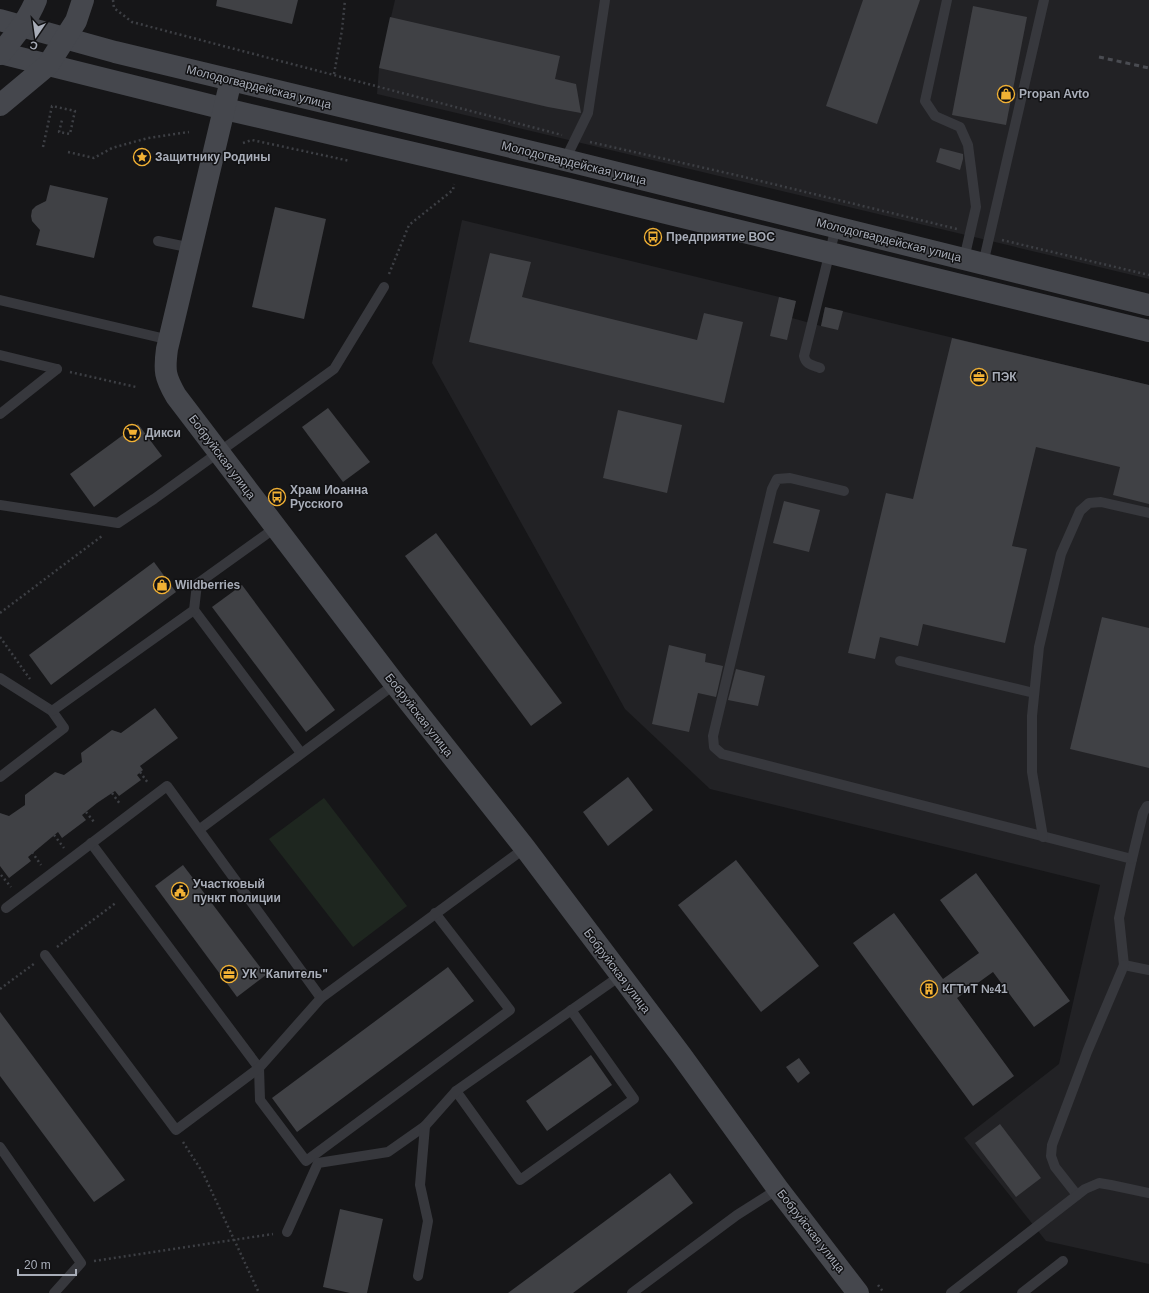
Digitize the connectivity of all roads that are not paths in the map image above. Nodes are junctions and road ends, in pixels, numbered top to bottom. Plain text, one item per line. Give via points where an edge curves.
1 (36, 0) edge
2 (83, 0) edge
3 (605, 0) edge
4 (947, 0) edge
5 (1044, 0) edge
6 (0, 20) edge
7 (22, 26) junction
8 (65, 38) junction
9 (0, 53) edge
10 (48, 65) junction
11 (231, 80) junction
12 (0, 105) edge
13 (224, 109) junction
14 (565, 160) junction
15 (836, 227) junction
16 (158, 241) dead end
17 (192, 248) junction
18 (829, 254) junction
19 (973, 261) junction
20 (384, 287) road end
21 (0, 300) edge
22 (1149, 305) edge
23 (1149, 331) edge
24 (170, 340) junction
25 (0, 356) edge
26 (820, 368) dead end
27 (0, 414) edge
28 (218, 452) junction
29 (844, 490) dead end
30 (0, 505) edge
31 (1149, 513) edge
32 (275, 528) junction
33 (194, 610) junction
34 (900, 661) dead end
35 (0, 678) edge
36 (394, 684) junction
37 (1034, 693) junction
38 (52, 711) junction
39 (301, 753) junction
40 (0, 777) edge
41 (1149, 806) edge
42 (200, 830) junction
43 (1042, 836) junction
44 (91, 843) junction
45 (525, 848) junction
46 (1132, 859) junction
47 (6, 908) dead end
48 (435, 913) junction
49 (46, 955) road end
50 (1124, 965) junction
51 (1149, 970) edge
52 (620, 976) junction
53 (321, 998) junction
54 (571, 1010) junction
55 (259, 1068) junction
56 (456, 1091) junction
57 (425, 1126) junction
58 (0, 1147) edge
59 (778, 1188) junction
60 (1149, 1193) edge
61 (1077, 1196) junction
62 (287, 1232) road end
63 (1063, 1261) dead end
64 (418, 1276) dead end
65 (54, 1293) edge
66 (632, 1293) edge
67 (858, 1293) edge
68 (951, 1293) edge
69 (1022, 1293) edge

1 - 7 main road
2 - 8 main road via 76,20
3 - 14 lane via 588,113
4 - 19 lane via 925,101 935,116 960,127 968,145 976,206 970,232
5 - 19 lane via 988,236
6 - 7 main road, Молодогвардейская улица
7 - 8 main road, Молодогвардейская улица
7 - 9 main road
8 - 10 main road
8 - 11 main road, Молодогвардейская улица
9 - 10 main road
10 - 12 main road
10 - 13 main road
11 - 13 main road, Бобруйская улица
11 - 14 main road, Молодогвардейская улица
13 - 17 main road, Бобруйская улица
13 - 18 main road via 568,189
14 - 15 main road, Молодогвардейская улица
15 - 18 lane
15 - 19 main road, Молодогвардейская улица
16 - 17 lane
17 - 24 main road, Бобруйская улица
18 - 23 main road
18 - 26 lane via 804,356 809,365
19 - 22 main road, Молодогвардейская улица
20 - 28 lane via 334,369
21 - 24 lane
24 - 28 main road, Бобруйская улица via 165,365 167,381
25 - 27 lane via 57,369
28 - 30 lane via 154,500 118,523
28 - 32 main road, Бобруйская улица
29 - 43 lane via 790,478 777,479 772,489 713,736 714,747 722,754
31 - 37 lane via 1101,502 1089,503 1080,511 1061,554 1039,647
32 - 33 lane via 197,584
32 - 36 main road, Бобруйская улица
33 - 38 lane
33 - 39 lane
34 - 37 lane
35 - 38 lane
36 - 39 lane
36 - 45 main road, Бобруйская улица
37 - 43 lane via 1032,772
38 - 40 lane via 64,728
39 - 42 lane
41 - 46 lane via 1143,813
42 - 44 lane via 167,786
42 - 53 lane
43 - 46 lane
44 - 47 lane
44 - 55 lane
45 - 48 lane
45 - 52 main road, Бобруйская улица
46 - 50 lane via 1119,918
48 - 53 lane
48 - 55 lane via 510,1010 306,1161 260,1100
49 - 55 lane via 176,1130
50 - 51 lane
50 - 61 lane via 1087,1052 1052,1145 1051,1156 1055,1167
52 - 54 lane
52 - 59 main road, Бобруйская улица
53 - 55 lane
54 - 56 lane
54 - 56 lane via 634,1099 520,1180
56 - 57 lane
57 - 62 lane via 388,1152 318,1163
57 - 64 lane via 420,1185 428,1221
58 - 65 lane via 82,1263
59 - 66 lane via 737,1215
59 - 67 main road, Бобруйская улица
60 - 61 lane via 1099,1183
61 - 68 lane
63 - 69 lane

